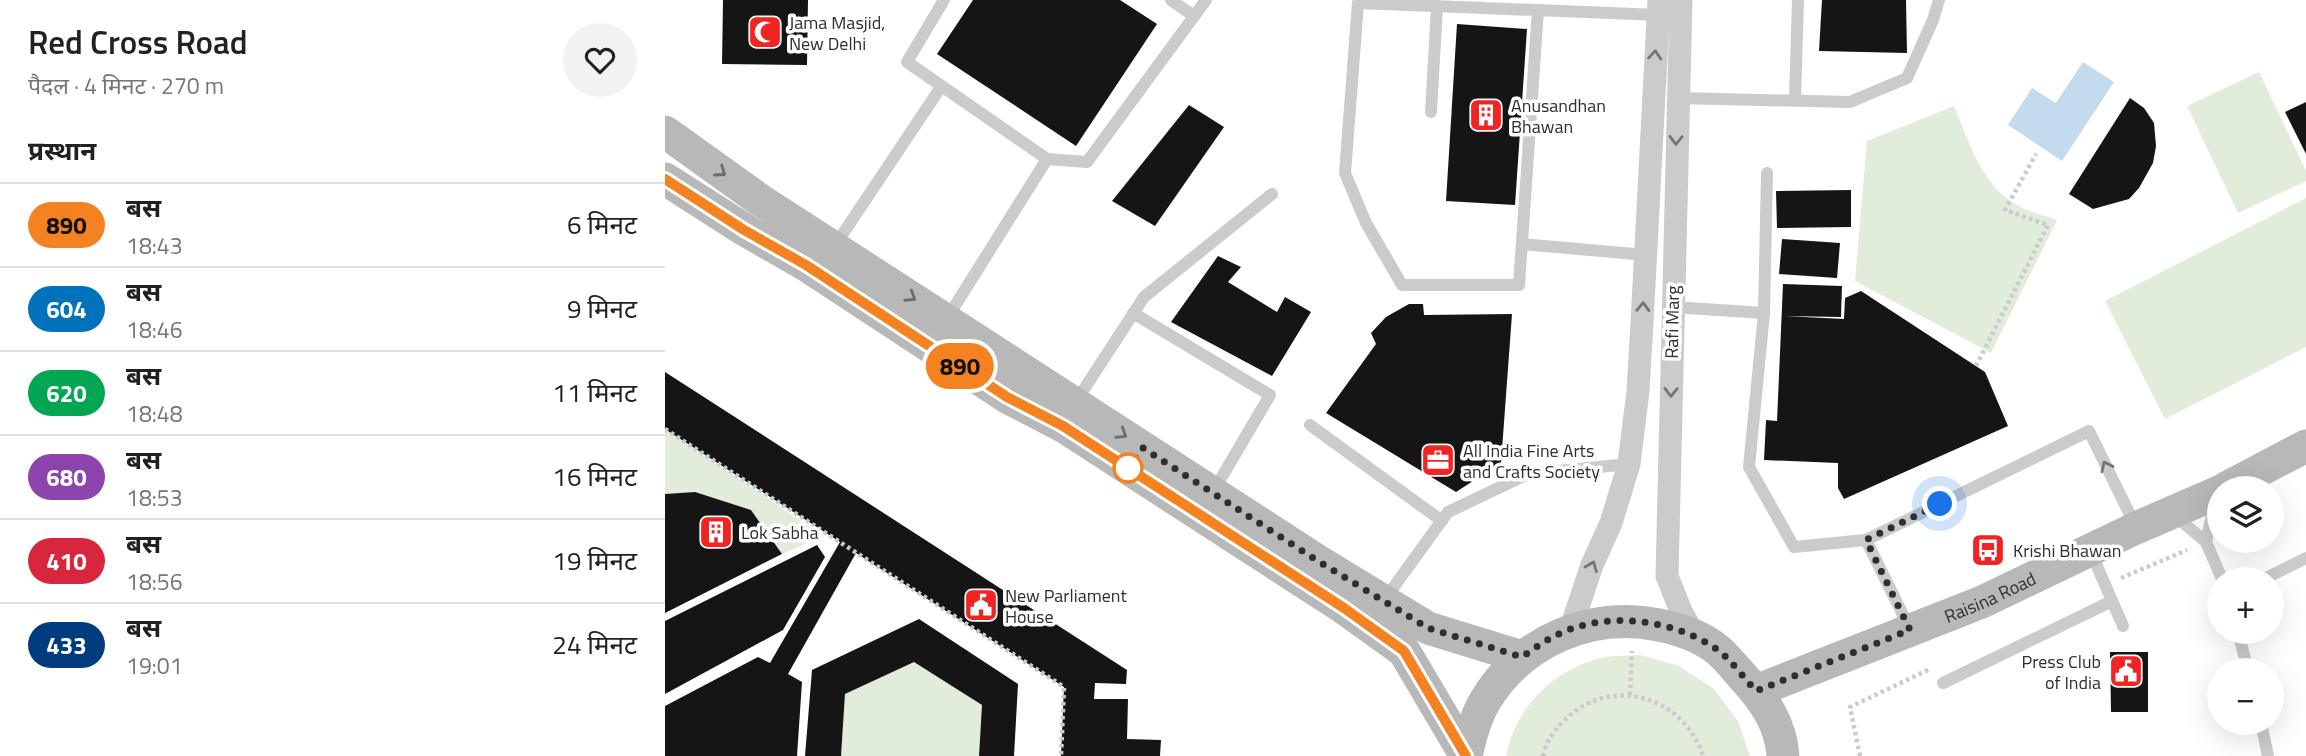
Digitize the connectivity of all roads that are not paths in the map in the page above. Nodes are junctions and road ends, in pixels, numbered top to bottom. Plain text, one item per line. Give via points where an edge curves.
1 (944, 0) edge
2 (1171, 0) edge
3 (1206, 0) edge
4 (1681, 0) edge
5 (1798, 0) edge
6 (1939, 0) edge
7 (1437, 6) junction
8 (1659, 7) edge
9 (1538, 10) junction
10 (1194, 16) junction
11 (941, 87) junction
12 (1677, 98) junction
13 (1795, 100) junction
14 (1431, 112) dead end
15 (665, 132) edge
16 (1047, 159) junction
17 (1767, 173) dead end
18 (665, 179) edge
19 (1272, 194) dead end
20 (1522, 244) junction
21 (834, 247) junction
22 (1646, 255) junction
23 (1673, 307) junction
24 (1133, 313) junction
25 (1764, 313) junction
26 (946, 320) junction
27 (1074, 403) junction
28 (1310, 425) dead end
29 (2305, 449) edge
30 (1629, 464) junction
31 (2251, 476) edge
32 (1213, 492) junction
33 (2207, 497) edge
34 (2171, 513) junction
35 (1442, 521) junction
36 (2136, 528) junction
37 (2207, 538) edge
38 (1866, 540) junction
39 (2206, 541) junction
40 (2090, 550) junction
41 (2306, 558) edge
42 (2217, 567) edge
43 (2284, 569) edge
44 (1384, 601) junction
45 (2112, 601) junction
46 (2123, 626) dead end
47 (1910, 630) junction
48 (1570, 631) junction
49 (1695, 637) junction
50 (1522, 657) junction
51 (1943, 683) dead end
52 (1756, 691) junction
53 (2264, 735) edge
54 (1466, 756) edge
55 (1783, 756) edge
56 (2268, 756) edge

1 - 11 lane via 908,62
2 - 10 lane
3 - 10 lane
4 - 12 street, Rafi Marg
5 - 13 lane
6 - 13 lane via 1907,78 1850,102
7 - 9 lane
7 - 14 lane
7 - 20 lane via 1358,3 1345,173 1366,223 1402,285 1519,285
8 - 9 lane
22 -> 8 street, Rafi Marg
9 - 20 lane
10 - 16 lane via 1087,162
11 - 16 lane
11 - 21 lane
12 - 13 lane
12 -> 23 street, Rafi Marg
15 -> 21 street
16 - 26 lane
17 - 25 lane
18 - 54 street via 1007,397 1063,426 1404,651
19 - 24 lane via 1145,297
20 - 22 lane
21 -> 26 street
30 -> 22 street, Rafi Marg
23 - 25 lane
23 -> 49 street, Rafi Marg via 1667,576
24 - 27 lane
24 - 32 lane via 1270,395
25 - 38 lane via 1749,467 1794,547
26 - 27 street
27 -> 32 street
28 - 35 lane
29 - 31 street, Raisina Road
30 - 35 lane via 1528,474 1448,512
48 -> 30 street, Rafi Marg
32 - 44 street
33 - 34 street, Raisina Road
34 - 36 street, Raisina Road
34 - 39 lane
35 - 44 lane
36 -> 38 lane via 2089,431
36 - 40 street, Raisina Road
37 - 39 lane
38 - 47 lane
39 - 42 lane
40 - 45 lane
40 - 47 street, Raisina Road via 1982,602
41 - 43 lane
44 - 50 street via 1428,628
45 - 46 lane
45 - 51 lane
47 - 52 street, Raisina Road
48 - 49 street via 1633,622
48 - 50 street
49 - 52 street via 1717,649
50 - 54 street via 1485,701
52 - 55 street via 1775,722
53 - 56 lane

